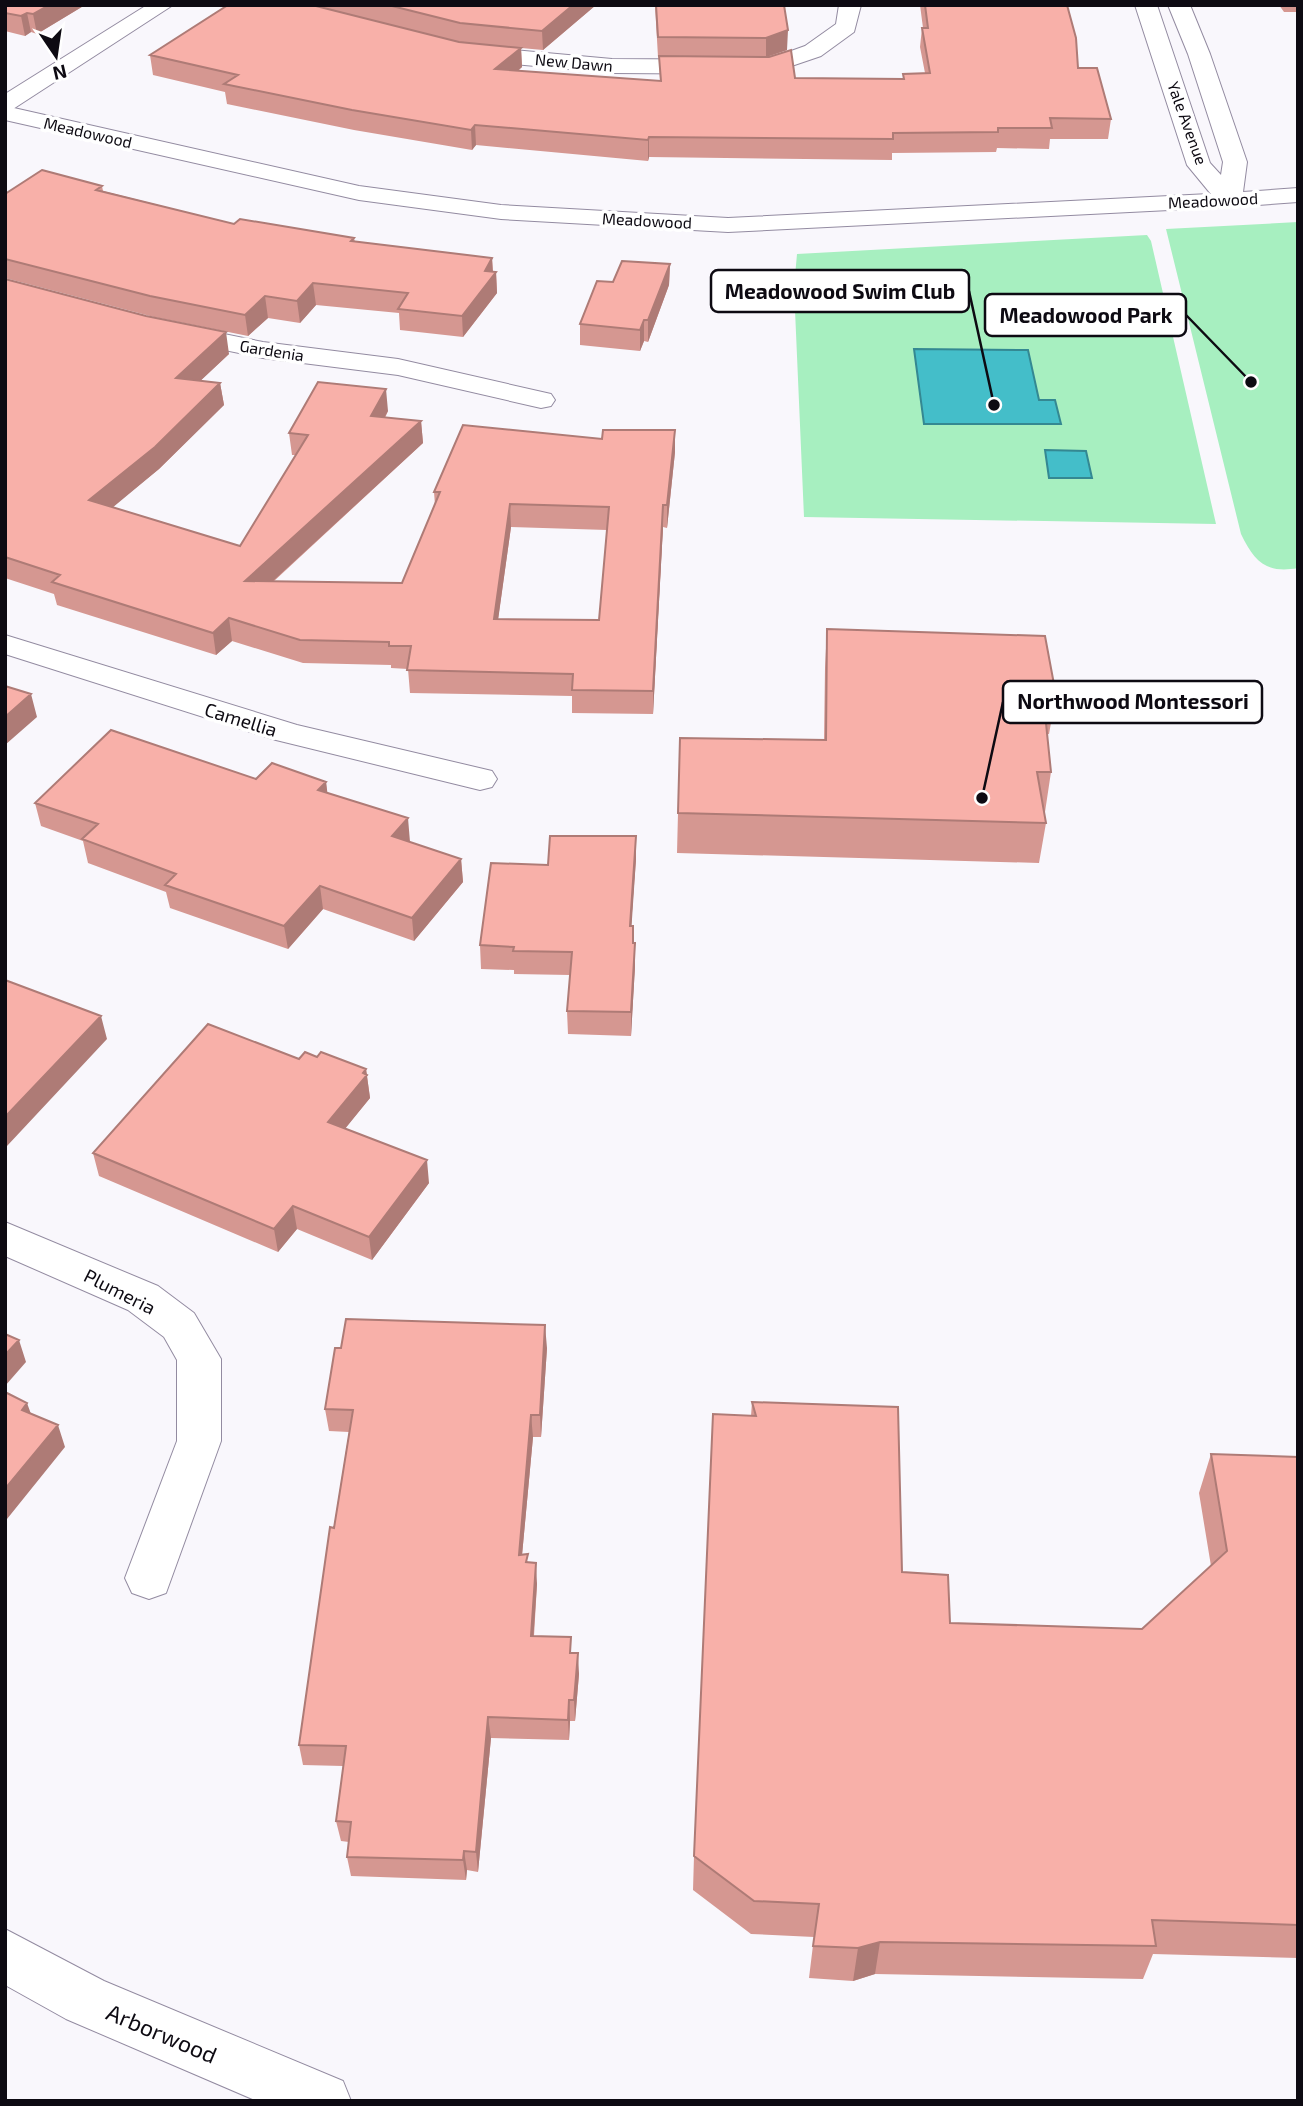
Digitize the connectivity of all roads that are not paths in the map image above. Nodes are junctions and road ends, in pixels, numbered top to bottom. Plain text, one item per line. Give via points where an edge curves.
1 (162, 5) edge
2 (850, 5) edge
3 (1146, 5) edge
4 (1179, 5) edge
5 (447, 49) edge
6 (5, 104) edge
7 (5, 113) edge
8 (1298, 195) edge
9 (1229, 200) junction
10 (150, 327) edge
11 (541, 400) dead end
12 (5, 644) edge
13 (480, 779) dead end
14 (5, 1238) edge
15 (149, 1578) dead end
16 (5, 1955) edge
17 (322, 2100) edge

1 - 6 street
2 - 5 street, New Dawn via 846,27 813,51 768,67 612,66
3 - 9 street, Yale Avenue via 1199,165
4 - 9 street, Yale Avenue via 1235,162
7 - 9 street, Meadowood via 359,193 501,212 728,225
8 - 9 street, Meadowood
10 - 11 street, Gardenia via 264,349 398,367
12 - 13 street, Camellia via 288,733
14 - 15 street, Plumeria via 143,1298 179,1325 199,1359 199,1441
16 - 17 street, Arborwood via 85,2000

